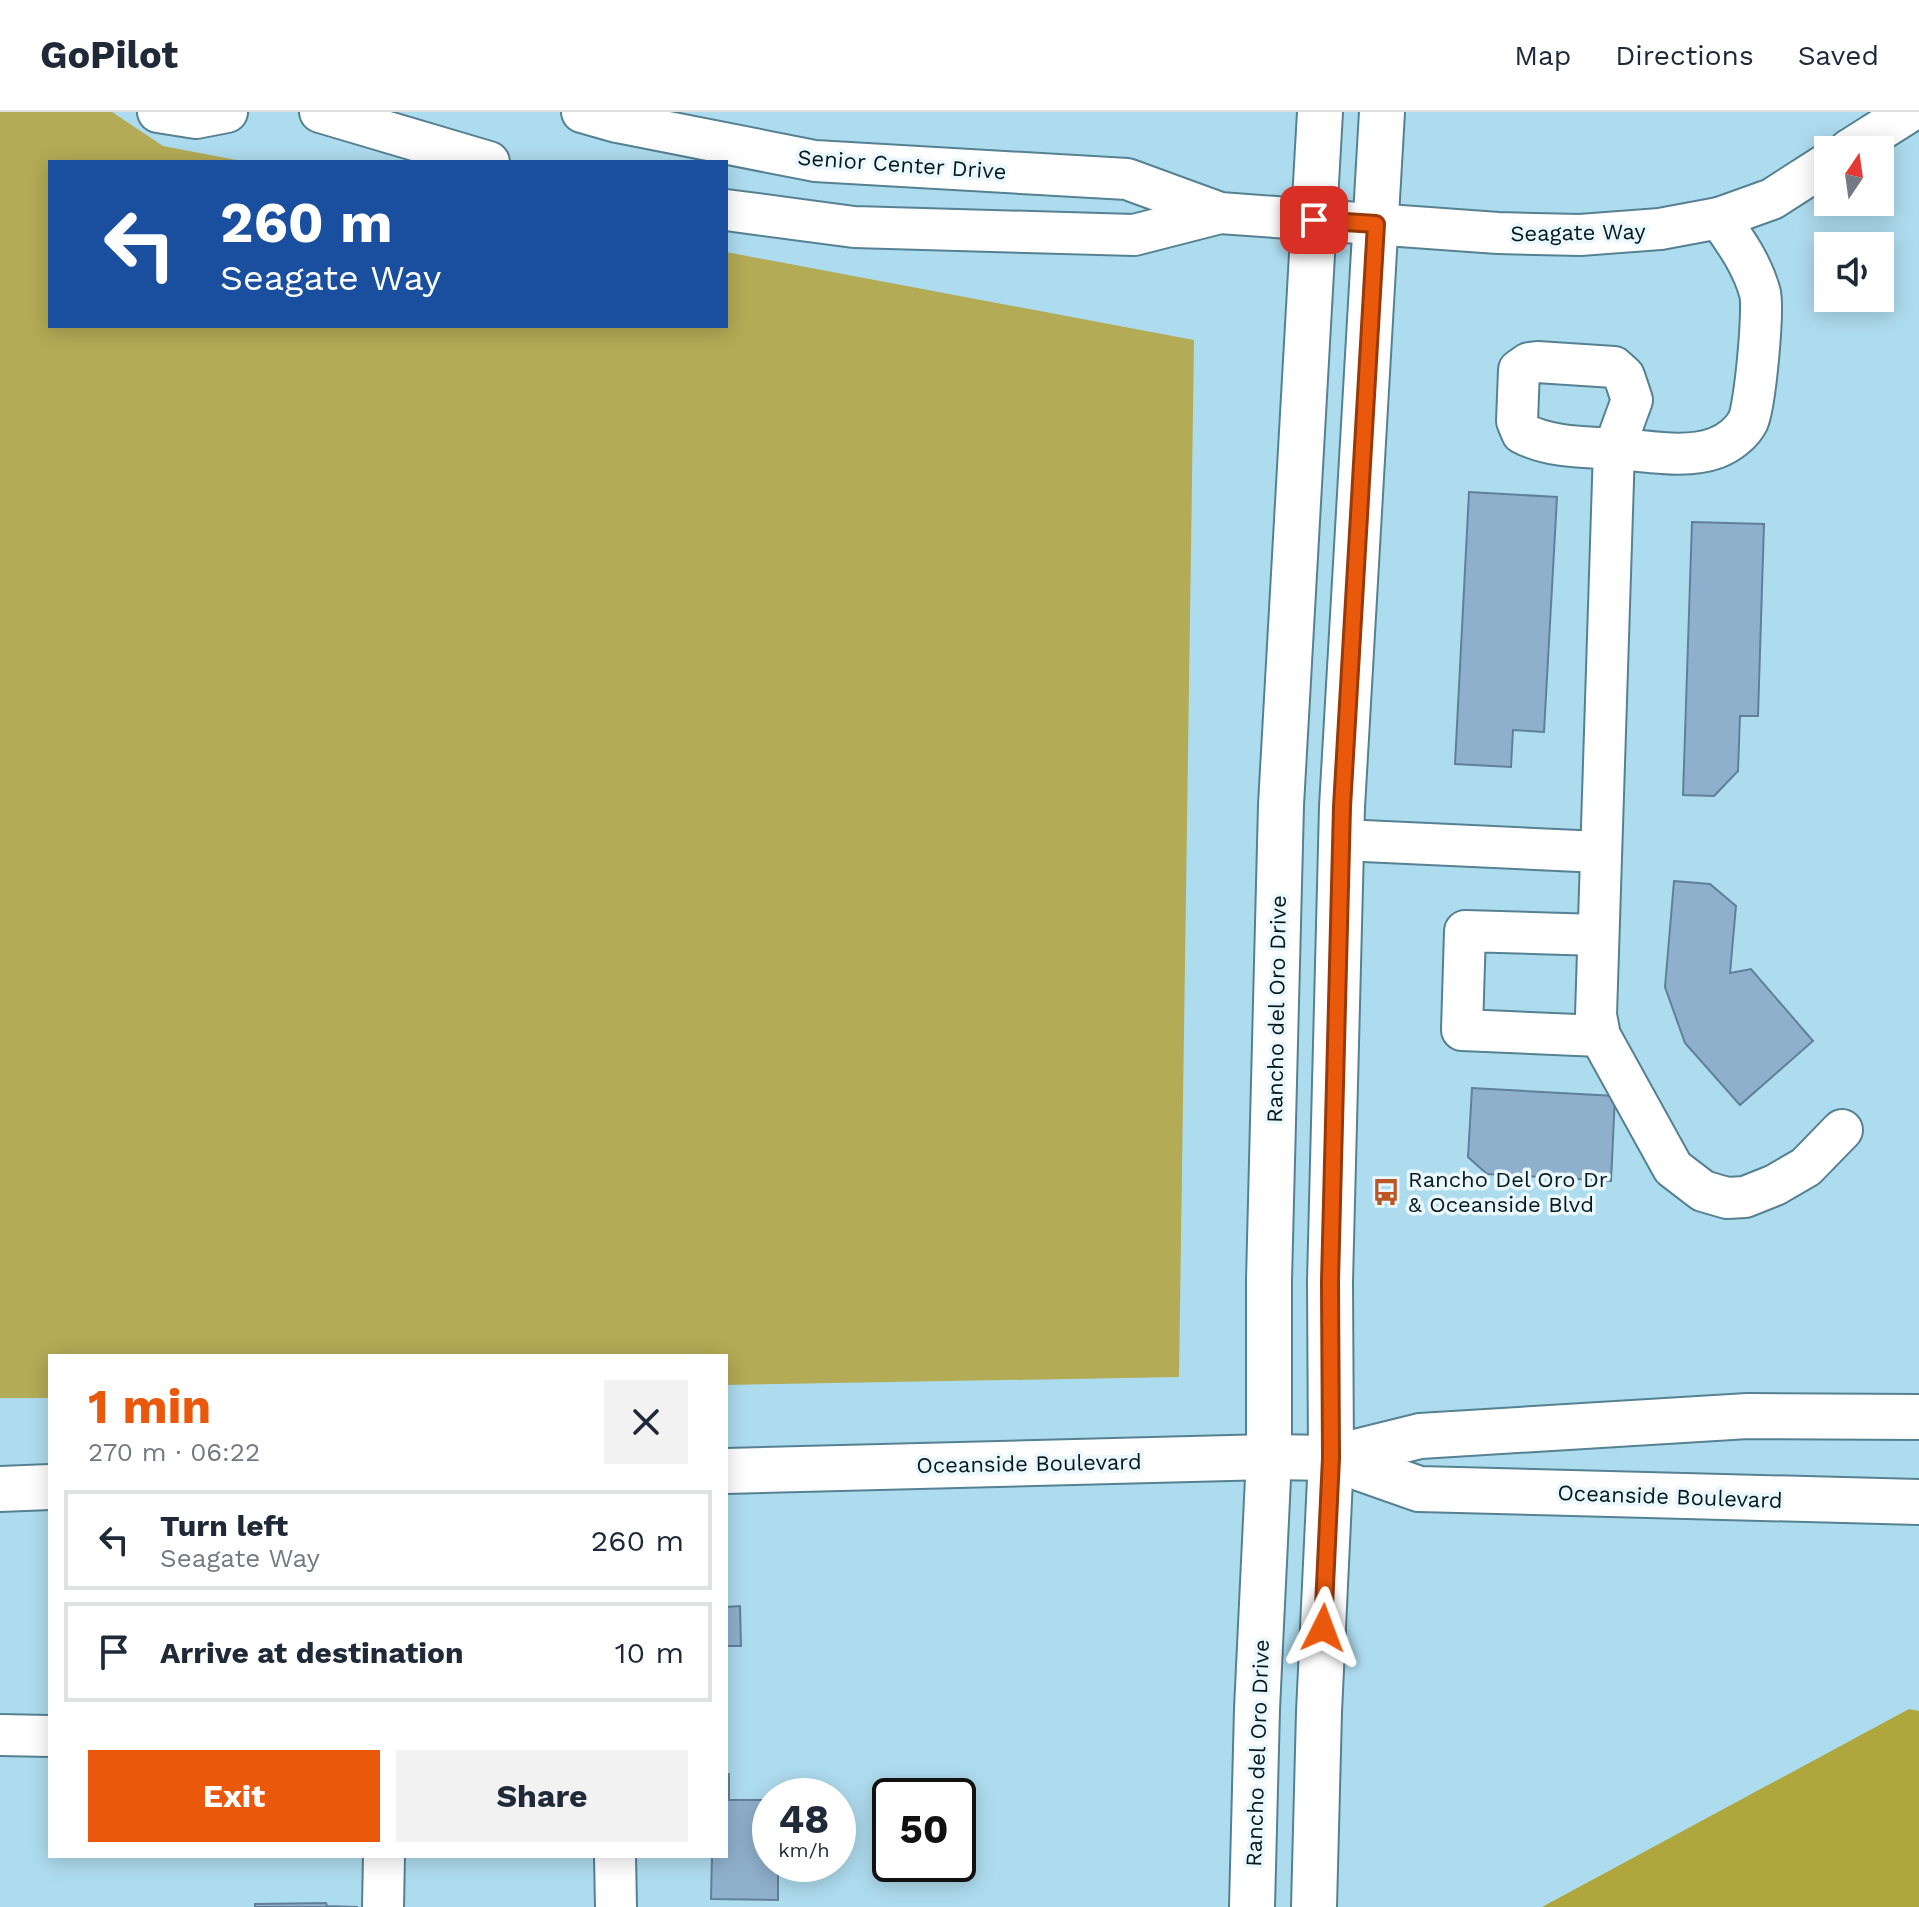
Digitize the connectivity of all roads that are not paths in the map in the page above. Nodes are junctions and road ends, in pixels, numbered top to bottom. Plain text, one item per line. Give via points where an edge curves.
1 (158, 112) edge
2 (227, 112) edge
3 (320, 112) edge
4 (582, 112) edge
5 (1320, 112) edge
6 (1382, 112) edge
7 (1909, 112) edge
8 (1871, 136) edge
9 (482, 160) edge
10 (1814, 172) edge
11 (728, 210) edge
12 (1220, 213) junction
13 (1719, 218) junction
14 (1314, 220) junction
15 (1376, 224) junction
16 (1342, 840) junction
17 (1600, 852) junction
18 (1598, 935) junction
19 (1600, 1036) junction
20 (1842, 1130) dead end
21 (1919, 1417) edge
22 (1269, 1457) junction
23 (1331, 1458) junction
24 (728, 1471) edge
25 (48, 1487) edge
26 (0, 1489) edge
27 (1919, 1502) edge
28 (0, 1735) edge
29 (48, 1736) edge
30 (384, 1858) edge
31 (615, 1858) edge
32 (383, 1907) edge
33 (616, 1907) edge
34 (1252, 1907) edge
35 (1314, 1907) edge

1 - 2 street via 196,118
3 - 9 street
4 - 12 street, Senior Center Drive via 815,161 1127,179
5 - 14 main road, Rancho del Oro Drive
6 - 15 main road
7 - 8 street
10 - 13 street, Seagate Way via 1772,199
11 - 12 street, Senior Center Drive via 854,227 1134,235
12 - 14 street, Senior Center Drive
13 - 15 street, Seagate Way via 1580,235
13 - 17 street via 1749,261 1761,297 1749,418 1740,433 1717,448 1688,454 1614,449
14 - 15 street, Seagate Way
14 - 22 main road, Rancho del Oro Drive via 1281,805
15 - 16 main road
16 - 17 street
16 - 23 main road via 1330,1281
17 - 18 street
18 - 19 street
18 - 19 street via 1465,931 1462,1030
19 - 20 street via 1673,1168 1703,1191 1745,1197 1775,1185 1806,1167
21 - 23 main road, Oceanside Boulevard via 1748,1416 1420,1436
22 - 23 main road, Oceanside Boulevard
22 - 24 main road, Oceanside Boulevard
22 - 34 main road, Rancho del Oro Drive
23 - 27 main road, Oceanside Boulevard via 1419,1489
23 - 35 main road
25 - 26 main road
28 - 29 street
30 - 32 street
31 - 33 street

